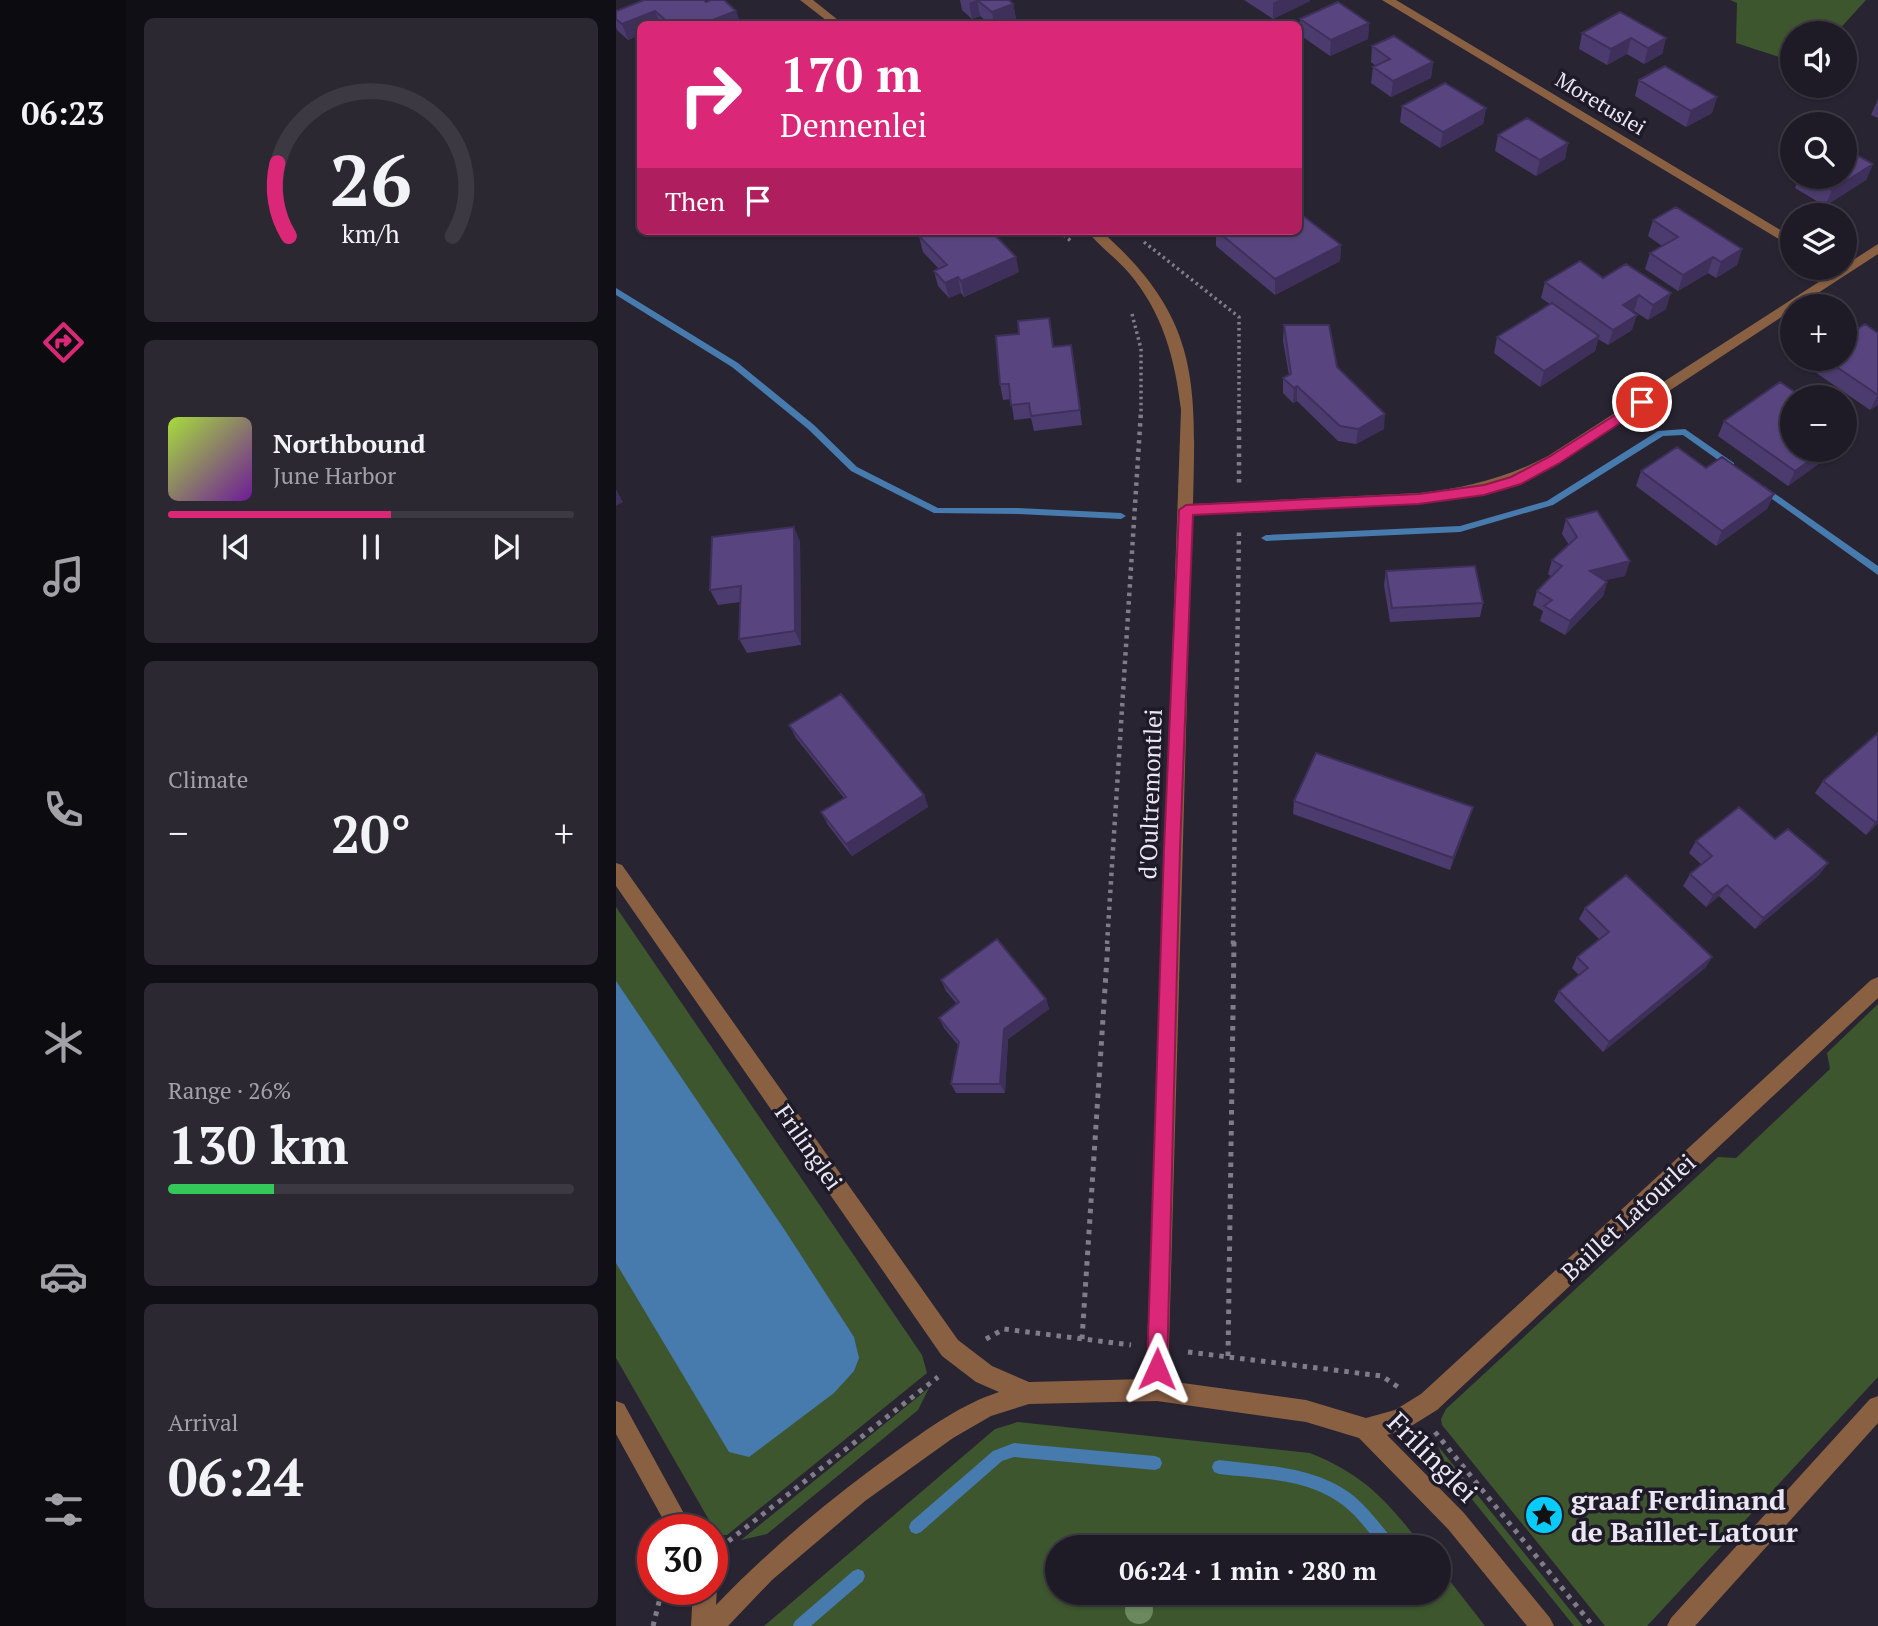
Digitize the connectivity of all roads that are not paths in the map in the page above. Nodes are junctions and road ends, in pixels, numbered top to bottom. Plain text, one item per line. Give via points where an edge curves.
1 (806, 0) edge
2 (1388, 0) edge
3 (833, 21) edge
4 (1098, 235) edge
5 (1780, 236) edge
6 (1878, 248) edge
7 (1857, 259) edge
8 (1822, 280) edge
9 (1186, 510) junction
10 (616, 871) edge
11 (1878, 986) edge
12 (1157, 1390) junction
13 (1029, 1393) junction
14 (1878, 1407) edge
15 (616, 1412) edge
16 (1366, 1429) junction
17 (673, 1514) edge
18 (704, 1605) edge
19 (702, 1626) edge
20 (712, 1626) edge
21 (1542, 1626) edge
22 (1679, 1626) edge

1 - 3 street
2 - 5 street, Moretuslei
4 - 9 street, d'Oultremontlei via 1134,267 1173,334 1185,372 1188,410
6 - 7 street
8 - 9 street via 1516,480 1455,495
9 - 12 street, d'Oultremontlei
10 - 13 street, Frilinglei via 950,1348 985,1374
11 - 16 street, Baillet Latourlei via 1429,1402 1401,1420
12 - 13 street, Frilinglei
12 - 16 street, Frilinglei via 1306,1412
13 - 20 street, Frilinglei via 986,1406 965,1418 857,1493 764,1572
14 - 22 street
15 - 17 street
16 - 21 street, Frilinglei via 1456,1521
18 - 19 street

